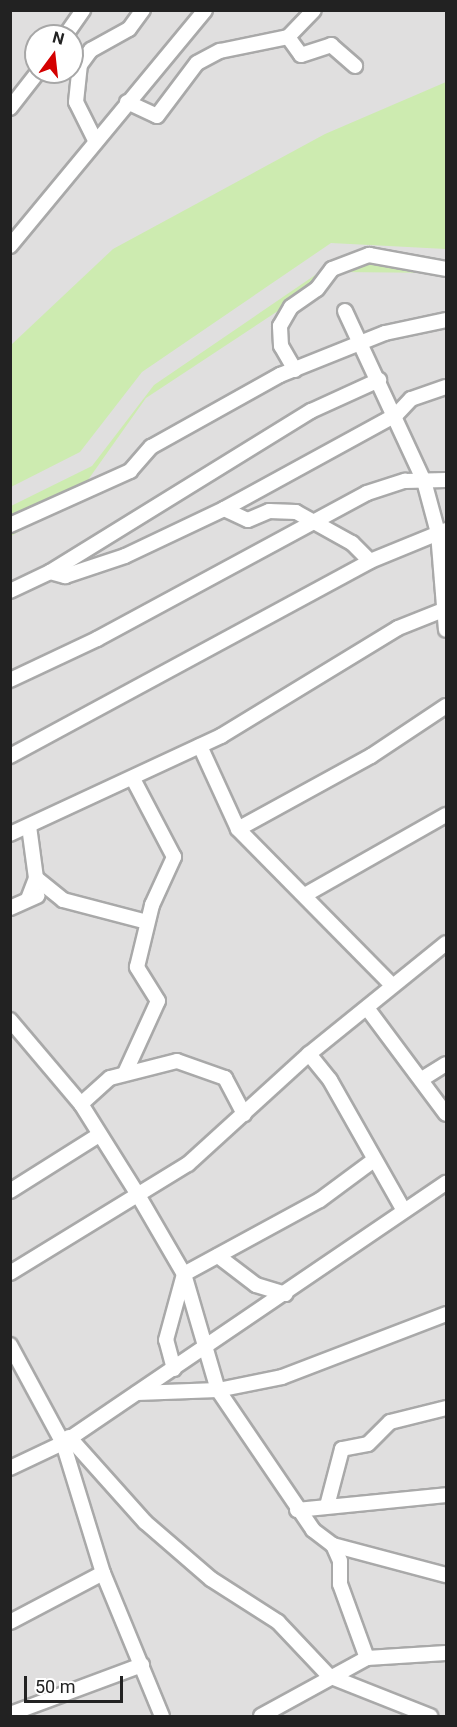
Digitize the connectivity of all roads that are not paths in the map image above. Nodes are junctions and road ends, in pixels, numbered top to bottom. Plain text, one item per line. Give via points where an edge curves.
1 (82, 10) edge
2 (143, 10) edge
3 (205, 10) edge
4 (314, 10) edge
5 (73, 24) edge
6 (288, 37) junction
7 (355, 66) dead end
8 (29, 84) edge
9 (127, 102) junction
10 (10, 108) edge
11 (95, 140) junction
12 (10, 246) edge
13 (447, 269) edge
14 (345, 311) dead end
15 (447, 320) edge
16 (360, 342) junction
17 (295, 370) junction
18 (378, 380) junction
19 (447, 387) edge
20 (396, 415) junction
21 (447, 480) edge
22 (424, 481) junction
23 (224, 509) junction
24 (318, 522) junction
25 (10, 525) edge
26 (442, 532) edge
27 (370, 561) junction
28 (50, 572) junction
29 (10, 591) edge
30 (444, 610) edge
31 (447, 630) edge
32 (10, 680) edge
33 (447, 706) edge
34 (200, 746) junction
35 (10, 756) edge
36 (133, 779) junction
37 (447, 815) edge
38 (29, 826) junction
39 (238, 829) junction
40 (10, 834) edge
41 (36, 878) junction
42 (47, 893) junction
43 (305, 895) junction
44 (28, 899) junction
45 (10, 908) edge
46 (147, 922) junction
47 (447, 943) edge
48 (392, 985) junction
49 (367, 1008) junction
50 (10, 1020) edge
51 (309, 1054) junction
52 (447, 1064) edge
53 (125, 1072) junction
54 (422, 1079) junction
55 (81, 1104) junction
56 (244, 1114) junction
57 (447, 1114) edge
58 (99, 1135) junction
59 (374, 1160) junction
60 (447, 1183) edge
61 (10, 1191) edge
62 (138, 1196) junction
63 (403, 1209) junction
64 (218, 1256) junction
65 (10, 1273) edge
66 (184, 1274) junction
67 (286, 1294) junction
68 (447, 1314) edge
69 (10, 1345) edge
70 (204, 1348) junction
71 (14, 1362) edge
72 (174, 1369) junction
73 (218, 1390) junction
74 (137, 1393) junction
75 (447, 1408) edge
76 (66, 1440) junction
77 (10, 1468) edge
78 (447, 1495) edge
79 (327, 1506) junction
80 (297, 1509) junction
81 (333, 1545) junction
82 (103, 1573) junction
83 (447, 1575) edge
84 (10, 1622) edge
85 (447, 1653) edge
86 (367, 1658) junction
87 (141, 1665) junction
88 (329, 1676) junction
89 (10, 1714) edge
90 (162, 1716) edge
91 (261, 1716) edge
92 (430, 1716) edge

1 - 5 street
2 - 11 street via 129,29 91,50 80,65 75,102
3 - 9 street
4 - 6 street
6 - 7 street via 301,55 331,45 340,58
6 - 9 street via 207,56 179,83 158,116
8 - 10 street
9 - 11 street
11 - 12 street
13 - 17 street via 369,255 332,269 317,289 291,307 280,326 281,346
14 - 16 street
15 - 16 street
16 - 17 street
16 - 18 street
17 - 25 street via 150,447 130,471
18 - 20 street
18 - 28 street via 311,411
19 - 20 street via 411,399
20 - 22 street
20 - 23 street
21 - 22 street
22 - 24 street via 367,493
22 - 26 street
23 - 24 street via 248,520 279,509
23 - 28 street via 125,556 65,576
24 - 27 street
24 - 32 street
26 - 27 street
26 - 30 street
27 - 35 street
28 - 29 street
30 - 31 street
30 - 34 street via 398,628
33 - 39 street via 370,756
34 - 36 street
34 - 39 street
36 - 38 street
36 - 46 street via 174,849
37 - 43 street
38 - 40 street
38 - 41 street
39 - 43 street
41 - 42 street
41 - 44 street
42 - 44 street
42 - 46 street
43 - 48 street
44 - 45 street
46 - 53 street via 137,967 158,1001 143,1044
47 - 48 street
48 - 49 street
49 - 51 street
49 - 54 street
50 - 55 street
51 - 56 street
51 - 59 street via 330,1080
52 - 54 street
53 - 55 street via 102,1083
53 - 56 street via 169,1061 219,1076 234,1087
54 - 57 street
55 - 58 street
56 - 62 street via 188,1164
58 - 61 street
58 - 62 street
59 - 63 street
59 - 64 street via 320,1200
60 - 63 street
62 - 65 street
62 - 66 street
63 - 67 street
64 - 66 street
64 - 67 street via 256,1285
66 - 70 street
66 - 72 street via 166,1340
67 - 70 street
68 - 73 street via 282,1377
69 - 71 street
70 - 72 street
70 - 73 street
71 - 76 street
72 - 74 street
73 - 74 street
73 - 80 street
74 - 76 street
75 - 79 street via 390,1422 368,1444 342,1449
76 - 77 street
76 - 82 street
76 - 88 street via 145,1522 211,1579 278,1622
78 - 79 street
79 - 80 street
80 - 81 street
81 - 83 street
81 - 86 street via 340,1584
82 - 84 street
82 - 87 street
85 - 86 street
86 - 88 street
87 - 89 street
87 - 90 street
88 - 91 street
88 - 92 street

